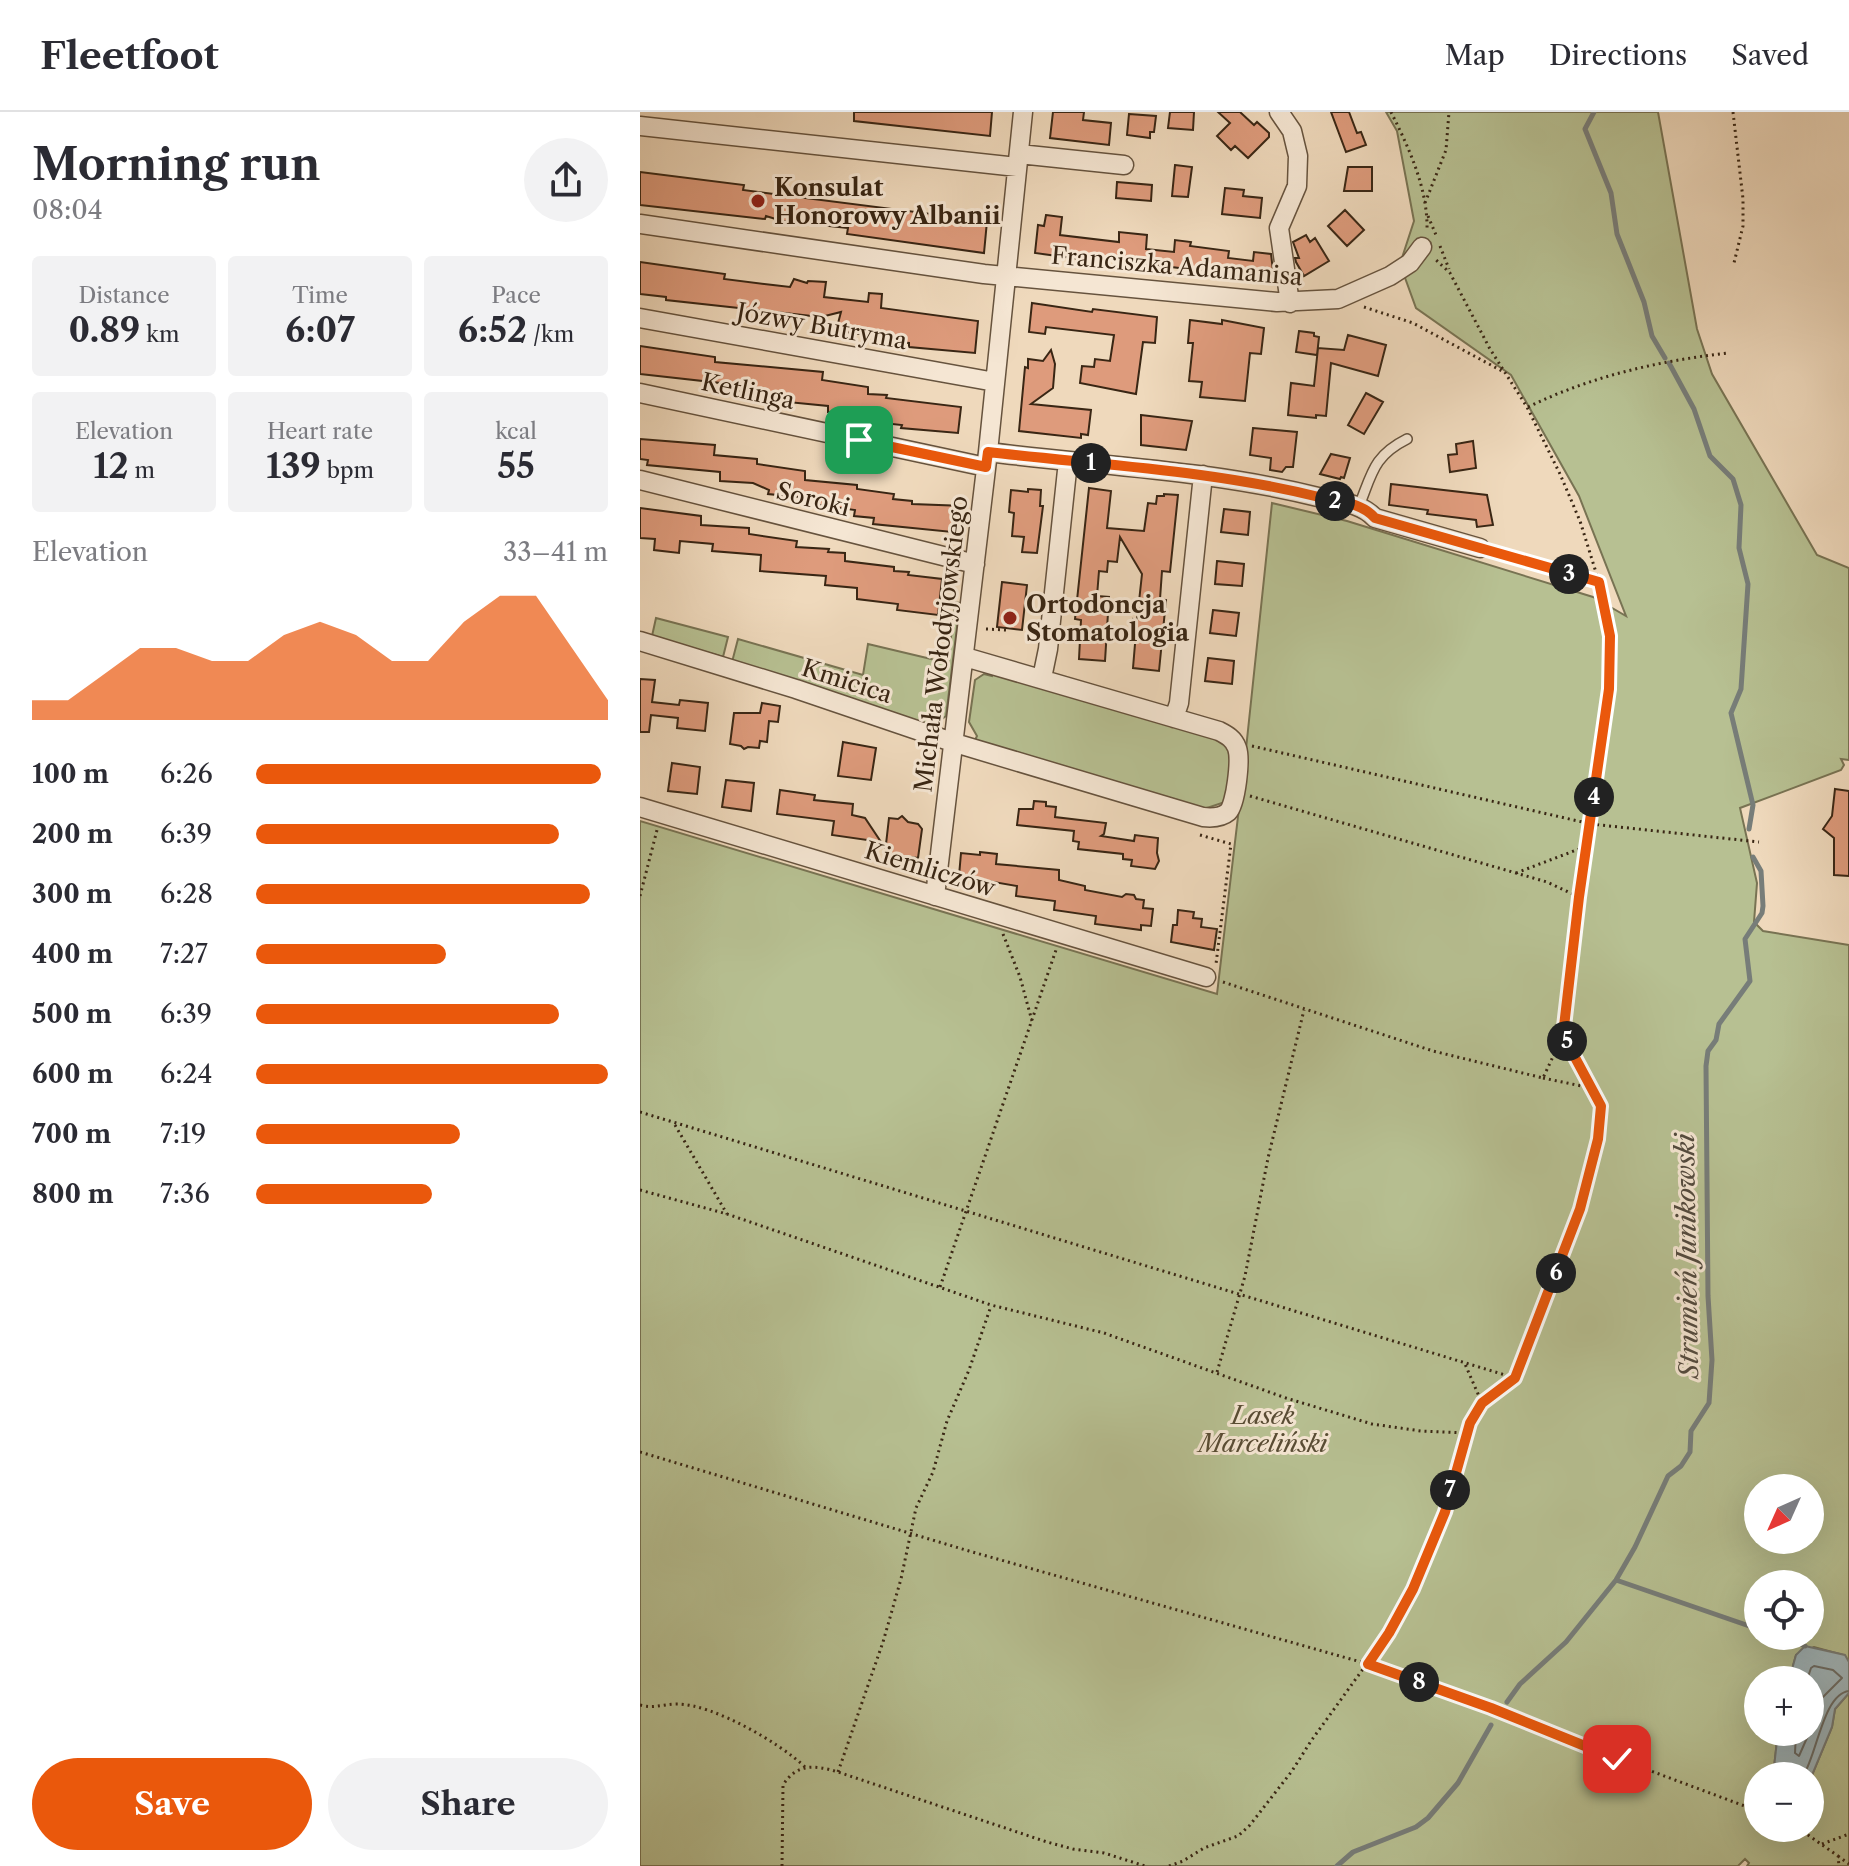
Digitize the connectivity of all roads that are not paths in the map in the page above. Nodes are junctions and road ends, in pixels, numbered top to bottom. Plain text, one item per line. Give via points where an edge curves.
1 (1023, 112) edge
2 (1279, 112) edge
3 (640, 126) edge
4 (1018, 160) junction
5 (1124, 165) dead end
6 (640, 224) edge
7 (1422, 247) road end
8 (1006, 276) junction
9 (1290, 303) junction
10 (640, 318) edge
11 (995, 382) junction
12 (640, 393) edge
13 (1407, 439) dead end
14 (987, 460) junction
15 (1068, 461) junction
16 (1203, 475) junction
17 (640, 480) edge
18 (1359, 506) junction
19 (1480, 548) road end
20 (975, 564) junction
21 (640, 641) edge
22 (965, 657) junction
23 (1042, 678) junction
24 (1174, 718) junction
25 (955, 743) junction
26 (640, 807) edge
27 (935, 896) junction
28 (1214, 974) road end

1 - 4 street, Michała Wołodyjowskiego
2 - 9 street via 1292,131 1298,156 1297,186 1279,228
3 - 4 street
4 - 5 street
4 - 8 street, Michała Wołodyjowskiego
6 - 8 street, Franciszka Adamanisa
7 - 9 street, Franciszka Adamanisa via 1404,268 1338,299
8 - 9 street, Franciszka Adamanisa
8 - 11 street, Michała Wołodyjowskiego
10 - 11 street, Józwy Butryma
11 - 14 street, Michała Wołodyjowskiego
12 - 14 street, Ketlinga
13 - 18 lane via 1379,459
14 - 15 street, Ketlinga
14 - 20 street, Michała Wołodyjowskiego
15 - 16 street, Ketlinga
15 - 23 street
16 - 18 street, Ketlinga
16 - 24 street
17 - 20 street, Soroki
18 - 19 street, Ketlinga via 1375,518
20 - 22 street, Michała Wołodyjowskiego
21 - 25 street, Kmicica
22 - 23 street
22 - 25 street, Michała Wołodyjowskiego
23 - 24 street
24 - 25 street, Kmicica via 1227,735 1238,749 1234,803 1219,817 1203,817
25 - 27 street, Michała Wołodyjowskiego
26 - 27 street, Kiemliczów
27 - 28 street, Kiemliczów

